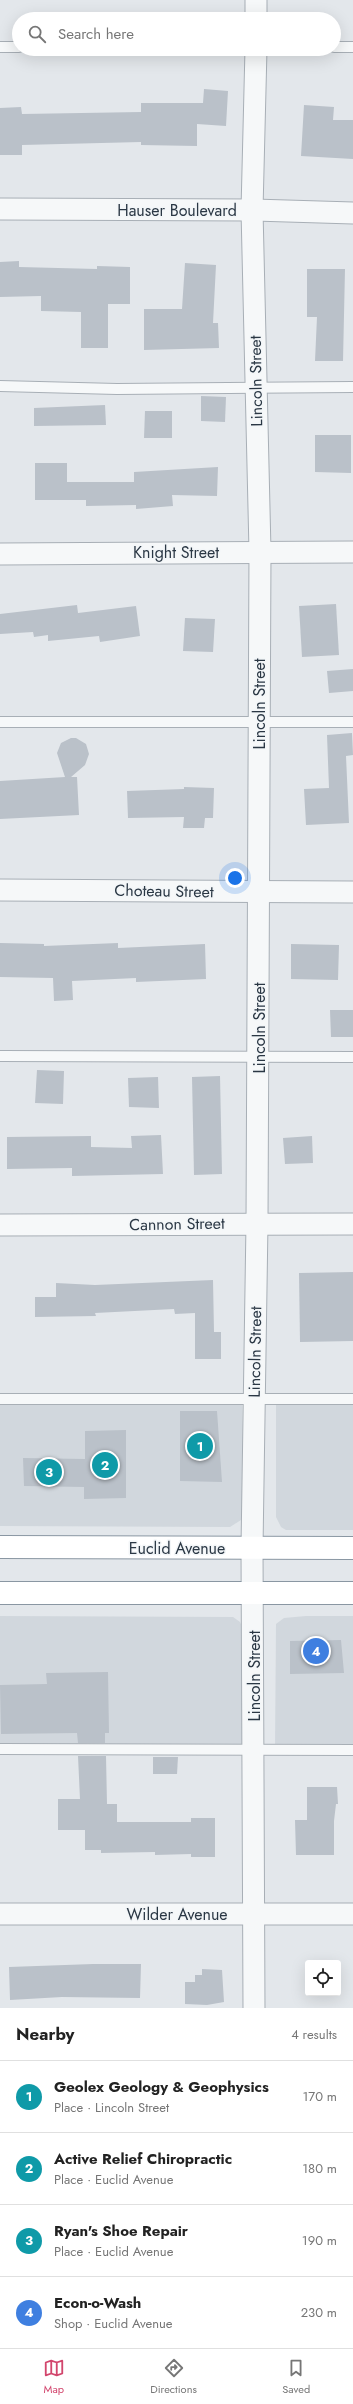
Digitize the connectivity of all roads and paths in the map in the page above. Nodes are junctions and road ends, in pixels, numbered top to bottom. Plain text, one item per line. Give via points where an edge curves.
1 (256, 0) edge
2 (256, 12) edge
3 (0, 47) edge
4 (12, 47) edge
5 (341, 47) edge
6 (353, 47) edge
7 (256, 56) edge
8 (0, 209) edge
9 (252, 210) junction
10 (353, 212) edge
11 (0, 386) edge
12 (256, 387) junction
13 (353, 387) edge
14 (260, 552) junction
15 (353, 552) edge
16 (0, 554) edge
17 (0, 722) edge
18 (259, 722) junction
19 (353, 722) edge
20 (0, 890) edge
21 (260, 892) junction
22 (353, 892) edge
23 (0, 1056) edge
24 (258, 1056) junction
25 (353, 1057) edge
26 (257, 1223) junction
27 (353, 1224) edge
28 (0, 1225) edge
29 (0, 1399) edge
30 (353, 1399) edge
31 (255, 1400) junction
32 (0, 1547) edge
33 (252, 1548) junction
34 (353, 1548) edge
35 (0, 1593) edge
36 (254, 1593) junction
37 (353, 1593) edge
38 (0, 1748) edge
39 (254, 1750) junction
40 (353, 1750) edge
41 (0, 1914) edge
42 (253, 1914) junction
43 (353, 1914) edge
44 (254, 2008) edge

1 - 2 street
3 - 4 lane
5 - 6 lane
7 - 9 street, Lincoln Street
8 - 9 street, Hauser Boulevard
9 - 10 street, Hauser Boulevard
9 - 12 street, Lincoln Street
11 - 12 lane via 117,389
12 - 13 lane
12 - 14 street, Lincoln Street
14 - 15 street, Knight Street
14 - 16 street, Knight Street
14 - 18 street, Lincoln Street
17 - 18 lane
18 - 19 lane
18 - 21 street, Lincoln Street
20 - 21 street, Choteau Street
21 - 22 street, Choteau Street
21 - 24 street, Lincoln Street
23 - 24 lane
24 - 25 lane
24 - 26 street, Lincoln Street
26 - 27 street, Cannon Street
26 - 28 street, Cannon Street
26 - 31 street, Lincoln Street
29 - 31 lane
30 - 31 lane
31 - 33 street, Lincoln Street
32 - 33 highway, Euclid Avenue
33 - 34 highway, Euclid Avenue
33 - 36 street, Lincoln Street
35 - 36 highway
36 - 37 highway
36 - 39 street, Lincoln Street
38 - 39 lane
39 - 40 lane
39 - 42 street, Lincoln Street
41 - 42 street, Wilder Avenue
42 - 43 street, Wilder Avenue
42 - 44 street, Lincoln Street

